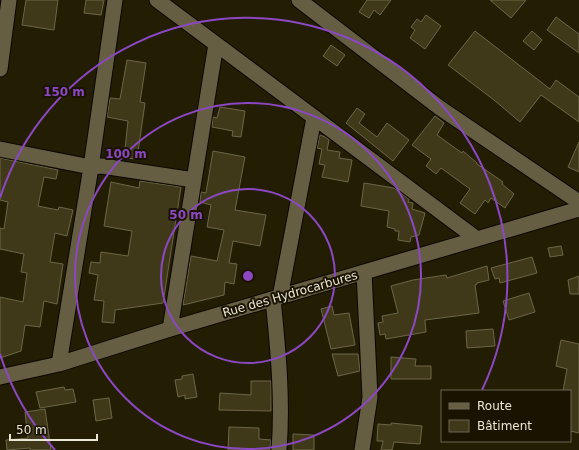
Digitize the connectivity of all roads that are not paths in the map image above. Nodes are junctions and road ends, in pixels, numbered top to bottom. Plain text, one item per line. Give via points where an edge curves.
1 (9, 0) edge
2 (115, 0) edge
3 (157, 0) edge
4 (299, 0) edge
5 (216, 44) junction
6 (0, 69) edge
7 (314, 118) junction
8 (0, 150) edge
9 (91, 167) junction
10 (194, 180) junction
11 (579, 202) edge
12 (579, 209) edge
13 (477, 239) junction
14 (364, 272) junction
15 (276, 298) junction
16 (170, 329) junction
17 (59, 364) junction
18 (0, 377) edge
19 (279, 450) edge
20 (362, 450) edge

1 - 6 street
2 - 9 street
3 - 5 street
4 - 11 street via 440,108
5 - 7 street
5 - 10 street
7 - 13 street
7 - 15 street
8 - 9 street
9 - 10 street via 102,166
9 - 17 street
10 - 16 street
12 - 13 street, Rue des Hydrocarbures
13 - 14 street, Rue des Hydrocarbures
14 - 15 street, Rue des Hydrocarbures
14 - 20 street via 370,397
15 - 16 street, Rue des Hydrocarbures
15 - 19 street via 282,420
16 - 17 street, Rue des Hydrocarbures
17 - 18 street, Rue des Hydrocarbures

